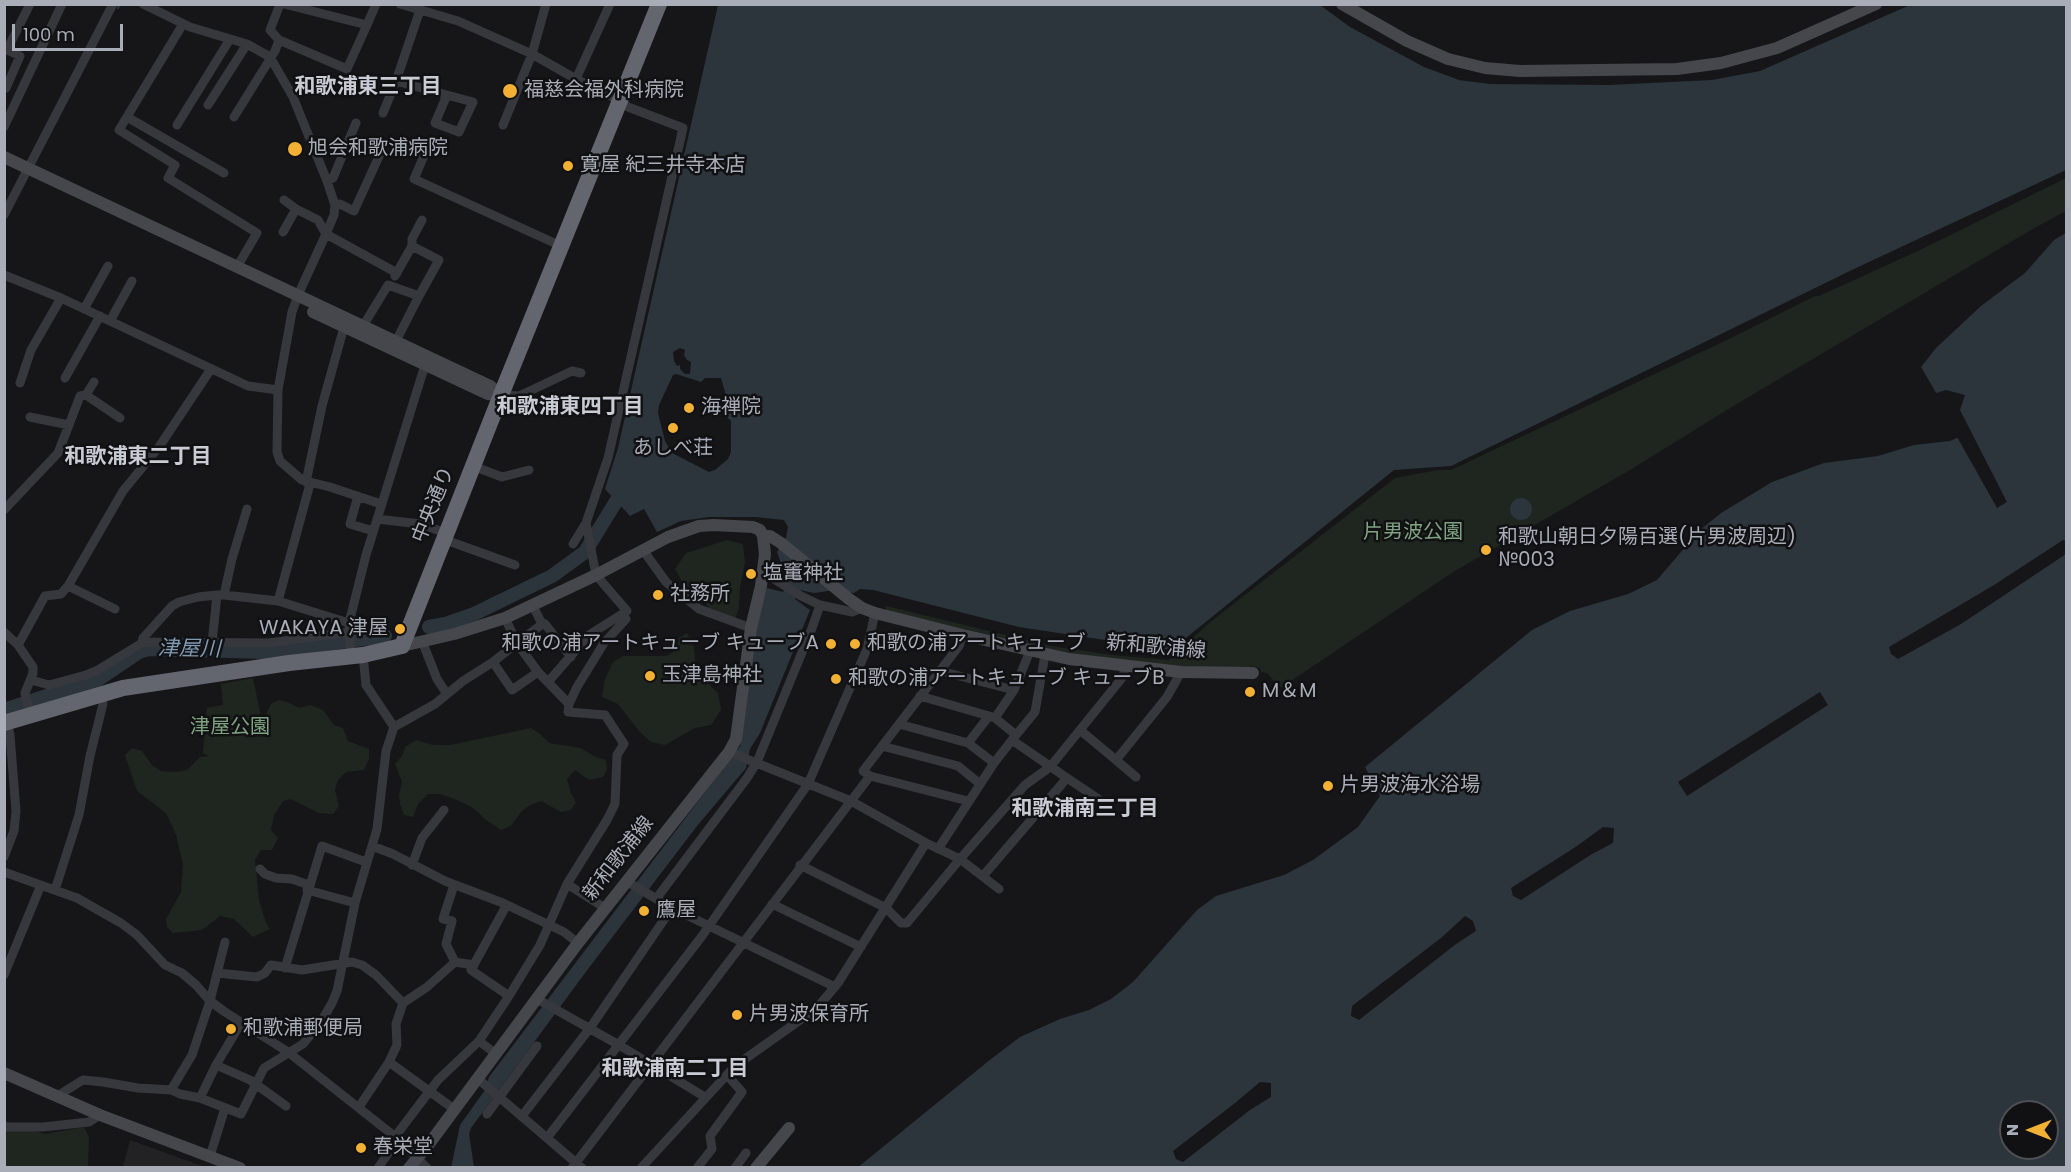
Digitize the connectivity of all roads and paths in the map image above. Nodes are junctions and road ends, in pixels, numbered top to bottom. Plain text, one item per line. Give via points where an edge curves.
1 (30, 4) edge
2 (113, 4) edge
3 (144, 4) edge
4 (282, 4) edge
5 (376, 4) edge
6 (400, 4) edge
7 (546, 4) edge
8 (610, 4) edge
9 (659, 4) edge
10 (1342, 4) edge
11 (1876, 4) edge
12 (59, 5) edge
13 (420, 10) junction
14 (183, 24) junction
15 (367, 25) junction
16 (230, 39) junction
17 (279, 40) junction
18 (247, 44) junction
19 (532, 54) junction
20 (270, 57) junction
21 (576, 79) junction
22 (396, 81) junction
23 (6, 88) edge
24 (447, 94) junction
25 (619, 101) junction
26 (208, 105) dead end
27 (383, 113) dead end
28 (127, 117) junction
29 (234, 117) dead end
30 (356, 123) dead end
31 (177, 125) dead end
32 (503, 125) dead end
33 (4, 127) edge
34 (426, 151) dead end
35 (381, 152) dead end
36 (4, 157) edge
37 (4, 166) edge
38 (26, 172) junction
39 (224, 173) dead end
40 (327, 181) junction
41 (284, 200) dead end
42 (335, 205) junction
43 (296, 209) junction
44 (4, 215) edge
45 (422, 220) dead end
46 (283, 232) dead end
47 (326, 234) junction
48 (412, 246) junction
49 (561, 246) junction
50 (108, 266) dead end
51 (237, 267) junction
52 (397, 273) junction
53 (4, 275) edge
54 (132, 281) dead end
55 (388, 285) junction
56 (419, 296) junction
57 (61, 297) junction
58 (296, 299) junction
59 (84, 309) junction
60 (100, 316) junction
61 (110, 321) junction
62 (363, 326) junction
63 (344, 327) junction
64 (396, 341) junction
65 (425, 365) junction
66 (211, 369) junction
67 (581, 373) dead end
68 (65, 378) dead end
69 (94, 382) dead end
70 (20, 383) dead end
71 (278, 390) junction
72 (86, 395) junction
73 (501, 395) junction
74 (30, 417) dead end
75 (120, 418) dead end
76 (69, 426) junction
77 (472, 466) junction
78 (529, 470) dead end
79 (308, 483) junction
80 (358, 496) junction
81 (381, 504) junction
82 (247, 509) dead end
83 (4, 510) edge
84 (377, 519) junction
85 (587, 526) junction
86 (373, 531) junction
87 (444, 536) junction
88 (763, 536) junction
89 (573, 544) dead end
90 (643, 550) junction
91 (514, 566) dead end
92 (763, 573) junction
93 (596, 576) junction
94 (68, 586) junction
95 (221, 595) junction
96 (278, 601) junction
97 (820, 605) junction
98 (533, 606) junction
99 (862, 608) junction
100 (115, 609) dead end
101 (875, 613) junction
102 (623, 614) junction
103 (505, 618) junction
104 (541, 622) junction
105 (751, 628) junction
106 (349, 630) junction
107 (4, 632) edge
108 (593, 632) junction
109 (963, 635) junction
110 (422, 641) junction
111 (141, 642) junction
112 (212, 643) junction
113 (517, 643) junction
114 (604, 643) junction
115 (18, 645) junction
116 (402, 646) junction
117 (1030, 651) junction
118 (355, 652) junction
119 (1045, 655) junction
120 (571, 657) junction
121 (493, 662) junction
122 (1126, 666) junction
123 (940, 671) junction
124 (538, 672) junction
125 (1181, 672) junction
126 (1253, 673) dead end
127 (30, 680) junction
128 (548, 682) junction
129 (1014, 690) junction
130 (101, 693) junction
131 (447, 694) junction
132 (920, 696) junction
133 (569, 705) junction
134 (28, 707) junction
135 (992, 717) junction
136 (6, 722) edge
137 (899, 724) junction
138 (394, 727) junction
139 (1080, 730) junction
140 (1014, 738) junction
141 (968, 743) junction
142 (882, 746) junction
143 (731, 753) junction
144 (1116, 760) junction
145 (754, 761) junction
146 (994, 763) junction
147 (1050, 767) junction
148 (870, 776) junction
149 (1136, 777) dead end
150 (1067, 778) junction
151 (808, 784) junction
152 (980, 784) junction
153 (851, 801) junction
154 (968, 801) junction
155 (1103, 802) dead end
156 (444, 810) dead end
157 (926, 843) junction
158 (372, 846) junction
159 (938, 849) junction
160 (4, 857) edge
161 (960, 859) junction
162 (366, 862) junction
163 (412, 865) junction
164 (800, 865) junction
165 (260, 869) dead end
166 (4, 872) edge
167 (983, 876) junction
168 (567, 884) junction
169 (630, 884) junction
170 (41, 885) junction
171 (454, 885) junction
172 (308, 888) junction
173 (999, 889) dead end
174 (55, 890) junction
175 (652, 897) junction
176 (355, 903) junction
177 (503, 903) junction
178 (772, 904) junction
179 (605, 908) junction
180 (672, 908) junction
181 (886, 908) junction
182 (708, 925) junction
183 (549, 926) junction
184 (225, 942) dead end
185 (578, 943) junction
186 (744, 943) junction
187 (861, 947) junction
188 (342, 962) junction
189 (454, 962) junction
190 (474, 965) junction
191 (285, 968) junction
192 (217, 974) junction
193 (4, 975) edge
194 (833, 986) junction
195 (509, 996) junction
196 (540, 1000) junction
197 (210, 1001) junction
198 (403, 1003) junction
199 (241, 1023) junction
200 (590, 1028) junction
201 (479, 1041) junction
202 (619, 1045) junction
203 (537, 1046) dead end
204 (288, 1052) junction
205 (496, 1054) junction
206 (388, 1062) junction
207 (651, 1064) junction
208 (216, 1065) junction
209 (4, 1073) edge
210 (727, 1075) junction
211 (480, 1080) junction
212 (255, 1084) junction
213 (171, 1090) junction
214 (428, 1091) junction
215 (498, 1095) junction
216 (57, 1096) junction
217 (705, 1097) junction
218 (200, 1098) junction
219 (286, 1106) dead end
220 (359, 1107) junction
221 (225, 1108) junction
222 (454, 1109) junction
223 (487, 1114) dead end
224 (100, 1115) junction
225 (522, 1116) junction
226 (4, 1127) edge
227 (789, 1128) dead end
228 (547, 1138) junction
229 (398, 1139) junction
230 (746, 1153) dead end
231 (210, 1156) junction
232 (417, 1156) junction
233 (577, 1166) edge
234 (240, 1167) edge
235 (378, 1167) edge
236 (408, 1167) edge
237 (427, 1167) edge
238 (641, 1167) edge
239 (697, 1167) edge
240 (735, 1167) edge
241 (756, 1167) edge

1 - 23 street via 8,50 20,56
2 - 38 street
3 - 14 street
4 - 15 street
4 - 17 street via 270,30
5 - 15 street
6 - 13 street
7 - 19 street
8 - 21 street
9 - 25 highway, 中央通り
10 - 11 street via 1448,59 1520,71 1677,69 1721,63 1777,48
12 - 33 street
13 - 19 street via 458,21
13 - 22 street
14 - 16 street
14 - 28 street
15 - 17 street via 347,69
16 - 18 street
16 - 31 street
17 - 20 street
18 - 20 street
18 - 26 street
19 - 21 street
19 - 32 street
20 - 29 street
20 - 40 street via 293,97
21 - 25 street
22 - 24 street
22 - 27 street
24 - 24 street via 473,102 459,132 435,123
25 - 49 highway, 中央通り
25 - 85 street via 683,128 608,458
28 - 39 street
28 - 51 street via 119,130 175,165 168,178 257,233
30 - 40 street via 333,178
34 - 49 street via 414,179
35 - 42 street via 354,211
36 - 38 street
37 - 38 street
38 - 44 street
38 - 51 street
38 - 58 street
40 - 42 street
41 - 43 street
42 - 47 street
43 - 46 street
43 - 47 street via 318,220
45 - 48 street
47 - 52 street
47 - 58 street
48 - 52 street
48 - 56 street via 439,260
49 - 73 highway, 中央通り
50 - 59 street
51 - 58 street
52 - 55 street
53 - 57 street
54 - 61 street
55 - 56 street
55 - 62 street
56 - 64 street
57 - 59 street
57 - 70 street via 31,350
58 - 62 street
58 - 63 street
58 - 71 street
59 - 60 street
60 - 61 street
60 - 68 street
61 - 66 street
62 - 64 street
63 - 65 street
63 - 79 street via 322,406
64 - 73 street
65 - 73 street via 488,394
65 - 81 street
66 - 71 street via 248,386
66 - 94 street via 159,447 123,491
67 - 73 street via 572,371 519,396
69 - 72 street
71 - 79 street via 277,452 280,461
72 - 75 street
72 - 76 street via 80,396
73 - 77 highway, 中央通り
74 - 76 street
76 - 83 street via 57,453
77 - 78 street via 502,477
77 - 87 highway, 中央通り
79 - 80 street
79 - 96 street
80 - 81 street
80 - 86 street via 350,524
81 - 84 street
82 - 95 street
84 - 86 street
84 - 87 street via 420,524
85 - 89 street
85 - 93 street
86 - 106 street
87 - 91 street
87 - 116 highway, 中央通り
88 - 90 street, 新和歌浦線 via 753,527 699,526
88 - 92 street, 新和歌浦線
88 - 99 street, 新和歌浦線 via 782,543
90 - 93 street, 新和歌浦線
90 - 105 street via 666,582 699,609
92 - 97 street
92 - 105 street, 新和歌浦線
93 - 98 street, 新和歌浦線
93 - 102 street via 627,611
94 - 100 street
94 - 115 street via 61,594 45,596
95 - 96 street
95 - 111 street via 198,597 172,606
95 - 112 street
96 - 106 street
97 - 99 street via 852,612
97 - 145 street
98 - 103 street, 新和歌浦線
98 - 104 street
99 - 101 street, 新和歌浦線
101 - 109 street, 新和歌浦線
101 - 151 street via 867,649
102 - 108 street
102 - 114 street via 626,619
103 - 110 street, 新和歌浦線
103 - 113 street
104 - 113 street
104 - 120 street
105 - 143 street, 新和歌浦線
106 - 112 street via 269,643
106 - 118 street
107 - 115 street
108 - 114 street
108 - 120 street
109 - 117 street, 新和歌浦線
109 - 123 street
110 - 116 street, 新和歌浦線
110 - 131 street
111 - 112 street
111 - 127 street via 86,675 49,685
113 - 121 street
113 - 124 street
114 - 133 street
115 - 127 street via 33,667
116 - 118 highway
117 - 119 street, 新和歌浦線
117 - 129 street
118 - 130 highway
118 - 138 street via 366,685
119 - 122 street, 新和歌浦線
119 - 140 street via 1035,712
120 - 128 street
121 - 124 street via 512,690
121 - 131 street
122 - 125 street, 新和歌浦線
122 - 139 street via 1122,678
123 - 129 street
123 - 132 street
124 - 128 street
125 - 126 street, 新和歌浦線
125 - 144 street via 1167,697
127 - 134 street
128 - 133 street
129 - 135 street
130 - 134 highway
130 - 174 street via 103,704 79,815
131 - 138 street
132 - 135 street
132 - 137 street
133 - 168 street via 568,712 605,716 624,744 617,755 615,804
134 - 136 highway
135 - 140 street
135 - 141 street
136 - 160 street via 16,811 14,831
137 - 141 street
137 - 142 street
138 - 158 street via 386,751
139 - 144 street
139 - 147 street
140 - 146 street
140 - 147 street
141 - 146 street
142 - 148 street via 863,771
142 - 152 street via 958,766
143 - 145 street
143 - 169 street, 新和歌浦線
144 - 149 street
145 - 151 street
145 - 175 street via 747,778
146 - 152 street
147 - 150 street
147 - 161 street via 1025,785
148 - 153 street
148 - 154 street
150 - 155 street
150 - 167 street
151 - 153 street
151 - 182 street
152 - 154 street
153 - 157 street
153 - 164 street
154 - 159 street
156 - 163 street via 422,838
157 - 159 street
157 - 181 street
158 - 162 street
158 - 163 street
159 - 161 street
161 - 167 street
161 - 181 street via 907,923 901,923
162 - 172 street via 321,846
162 - 176 street
163 - 171 street
164 - 178 street
164 - 181 street
165 - 172 street
166 - 170 street
167 - 173 street
168 - 179 street
168 - 183 street
169 - 175 street
169 - 179 street, 新和歌浦線
170 - 174 street
170 - 193 street
171 - 177 street
171 - 189 street via 443,918 452,921 446,944
172 - 176 street
172 - 191 street
174 - 197 street via 121,922
175 - 180 street
176 - 188 street
177 - 183 street
177 - 190 street via 505,908
178 - 186 street
178 - 187 street
179 - 185 street, 新和歌浦線
180 - 182 street
180 - 200 street
181 - 187 street
182 - 186 street
182 - 202 street
183 - 185 street
183 - 195 street
184 - 192 street
185 - 196 street, 新和歌浦線
186 - 194 street
186 - 207 street
187 - 194 street
188 - 191 street via 302,970
188 - 198 street via 362,965
188 - 204 street via 332,1003 303,1044
189 - 190 street
189 - 198 street
190 - 195 street via 471,970
191 - 192 street via 271,965 257,976
192 - 197 street
194 - 210 street via 817,1008
195 - 201 street
196 - 200 street
196 - 205 street, 新和歌浦線
197 - 199 street
197 - 213 street via 192,1054
198 - 206 street via 396,1024 397,1045
199 - 204 street
199 - 208 street
200 - 202 street
200 - 225 street
201 - 205 street
201 - 214 street
202 - 207 street
202 - 228 street
203 - 215 street
204 - 212 street via 264,1068
204 - 220 street
205 - 211 street, 新和歌浦線
206 - 214 street
206 - 220 street
207 - 217 street
207 - 233 street
208 - 212 street
208 - 218 street
209 - 216 street
210 - 217 street
210 - 239 street via 742,1092 710,1136 712,1149
211 - 215 street
211 - 222 street, 新和歌浦線
212 - 219 street
212 - 221 street via 241,1114
213 - 216 street via 82,1080
213 - 218 street
214 - 222 street
214 - 229 street via 397,1134
215 - 223 street
215 - 225 street
216 - 224 street
217 - 238 street
218 - 221 street
220 - 229 street
221 - 231 street
222 - 232 street, 新和歌浦線
224 - 226 street via 90,1122
224 - 231 street
225 - 228 street
227 - 241 street
228 - 233 street
229 - 232 street
229 - 235 street
230 - 240 street
231 - 234 street
232 - 236 street, 新和歌浦線
232 - 237 street

